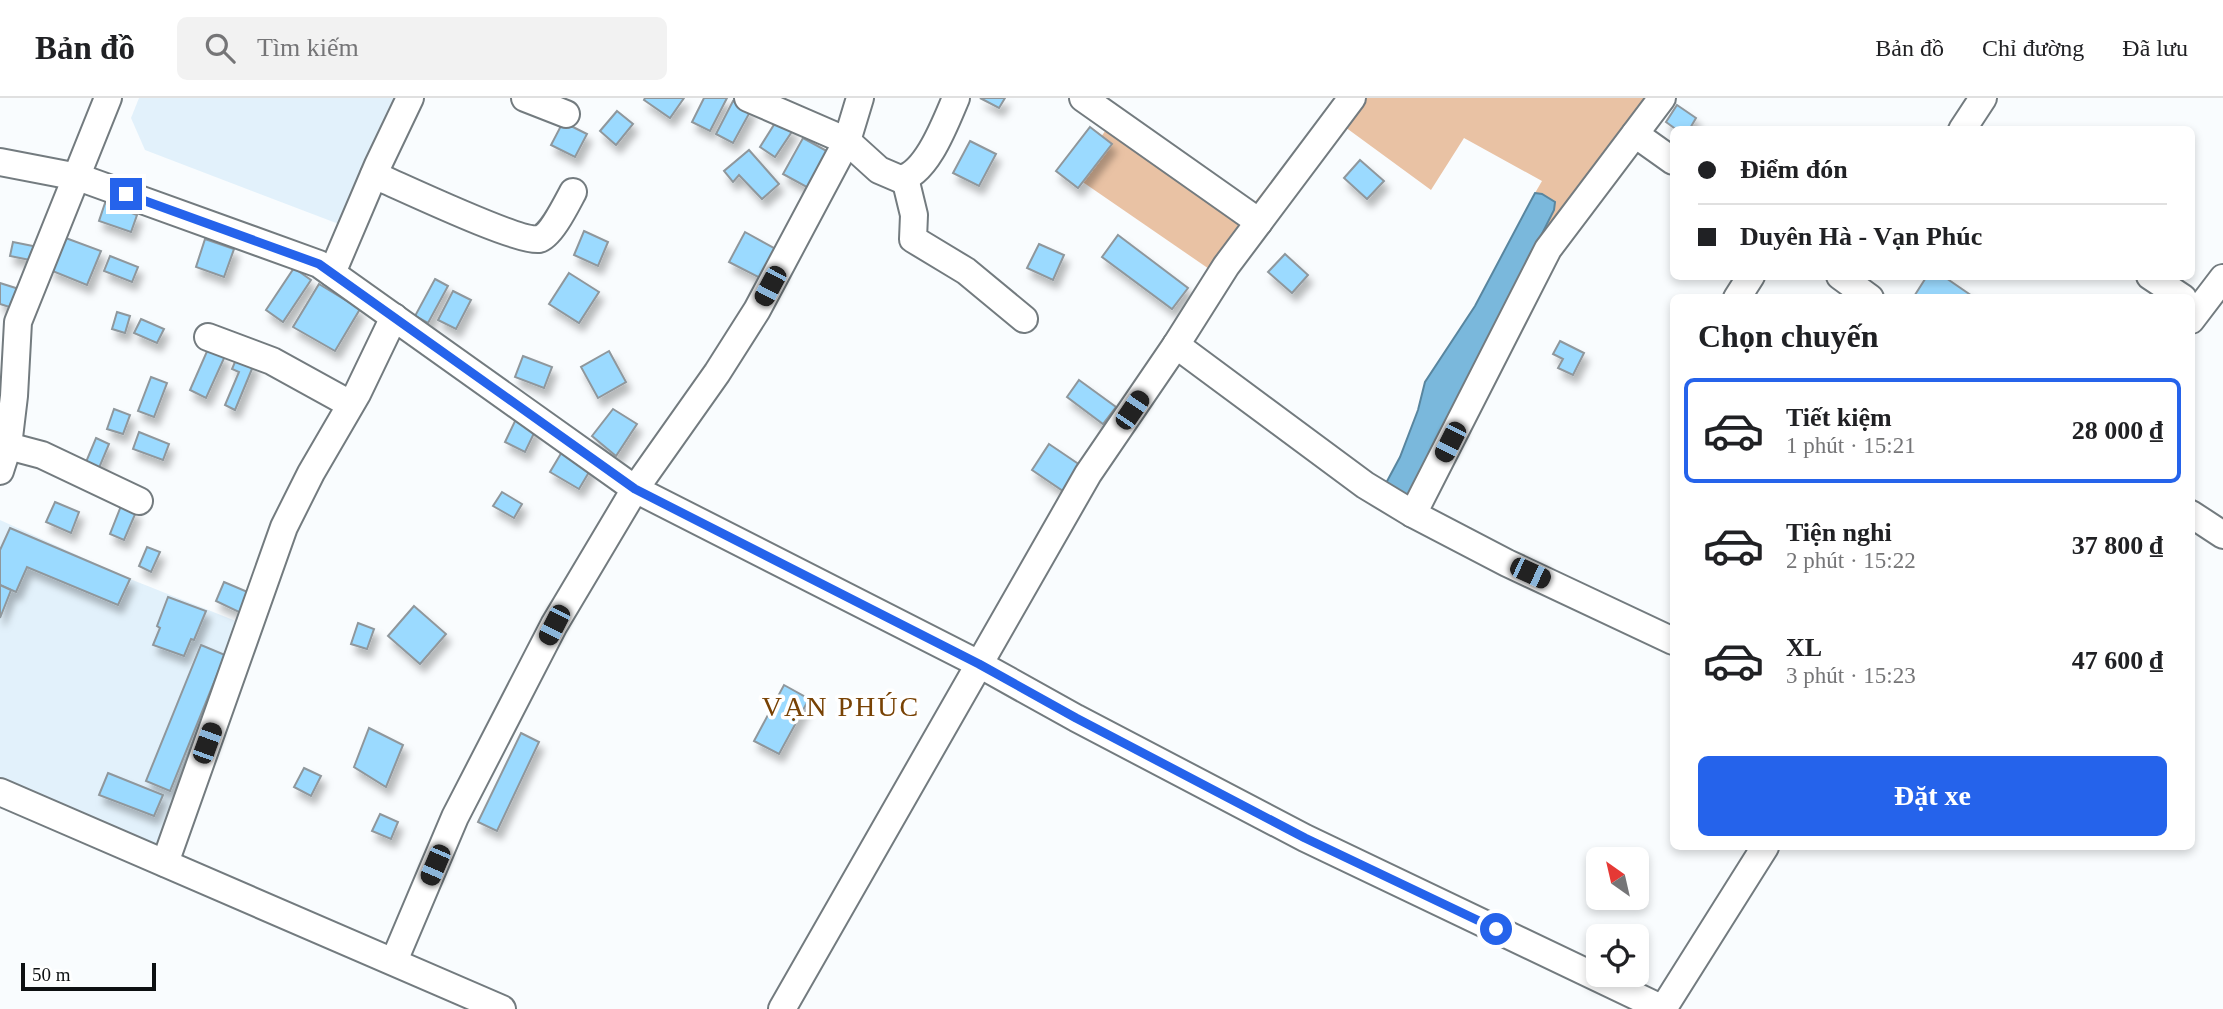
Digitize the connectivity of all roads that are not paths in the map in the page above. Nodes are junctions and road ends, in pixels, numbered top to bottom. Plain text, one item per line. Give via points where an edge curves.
1 (108, 98) edge
2 (410, 98) edge
3 (525, 98) edge
4 (748, 98) edge
5 (860, 98) edge
6 (956, 98) edge
7 (1083, 98) edge
8 (1352, 98) edge
9 (1662, 98) edge
10 (1983, 98) edge
11 (566, 114) dead end
12 (1965, 126) edge
13 (1635, 134) junction
14 (847, 141) junction
15 (1670, 159) edge
16 (0, 162) edge
17 (374, 175) junction
18 (78, 177) junction
19 (905, 178) junction
20 (573, 192) dead end
21 (1259, 222) junction
22 (332, 273) junction
23 (2223, 278) edge
24 (2155, 280) edge
25 (2174, 294) edge
26 (2195, 303) edge
27 (394, 317) junction
28 (1024, 318) dead end
29 (208, 337) dead end
30 (1176, 345) junction
31 (8, 349) edge
32 (351, 404) junction
33 (4, 458) edge
34 (635, 489) junction
35 (139, 501) dead end
36 (1413, 514) junction
37 (2195, 517) edge
38 (2223, 535) edge
39 (1670, 640) edge
40 (979, 664) junction
41 (0, 792) edge
42 (1763, 850) edge
43 (165, 863) junction
44 (394, 961) junction
45 (502, 1009) edge
46 (782, 1009) edge
47 (1663, 1009) edge

1 - 18 street
2 - 17 street
3 - 11 street
4 - 14 street
5 - 14 street
6 - 19 street via 935,144
7 - 21 street
8 - 21 street
9 - 13 street
10 - 12 street
13 - 15 street
13 - 36 street via 1548,249
14 - 19 street via 879,170
14 - 34 street via 757,310
16 - 18 street
17 - 20 street via 496,228 534,239 544,236
17 - 22 street
18 - 22 street via 319,264
18 - 31 street
19 - 28 street via 914,215 913,239 966,271
21 - 30 street
22 - 27 street
23 - 26 street
24 - 25 street
27 - 32 street
27 - 34 street
29 - 32 street via 272,361
30 - 36 street via 1365,485
30 - 40 street via 1088,474
31 - 33 street via 14,396
32 - 43 street via 284,527
33 - 35 street via 42,455
34 - 40 street
34 - 44 street via 554,625 468,793
36 - 39 street
37 - 38 street
40 - 46 street
40 - 47 street via 1305,838
41 - 43 street
42 - 47 street
43 - 44 street
44 - 45 street

